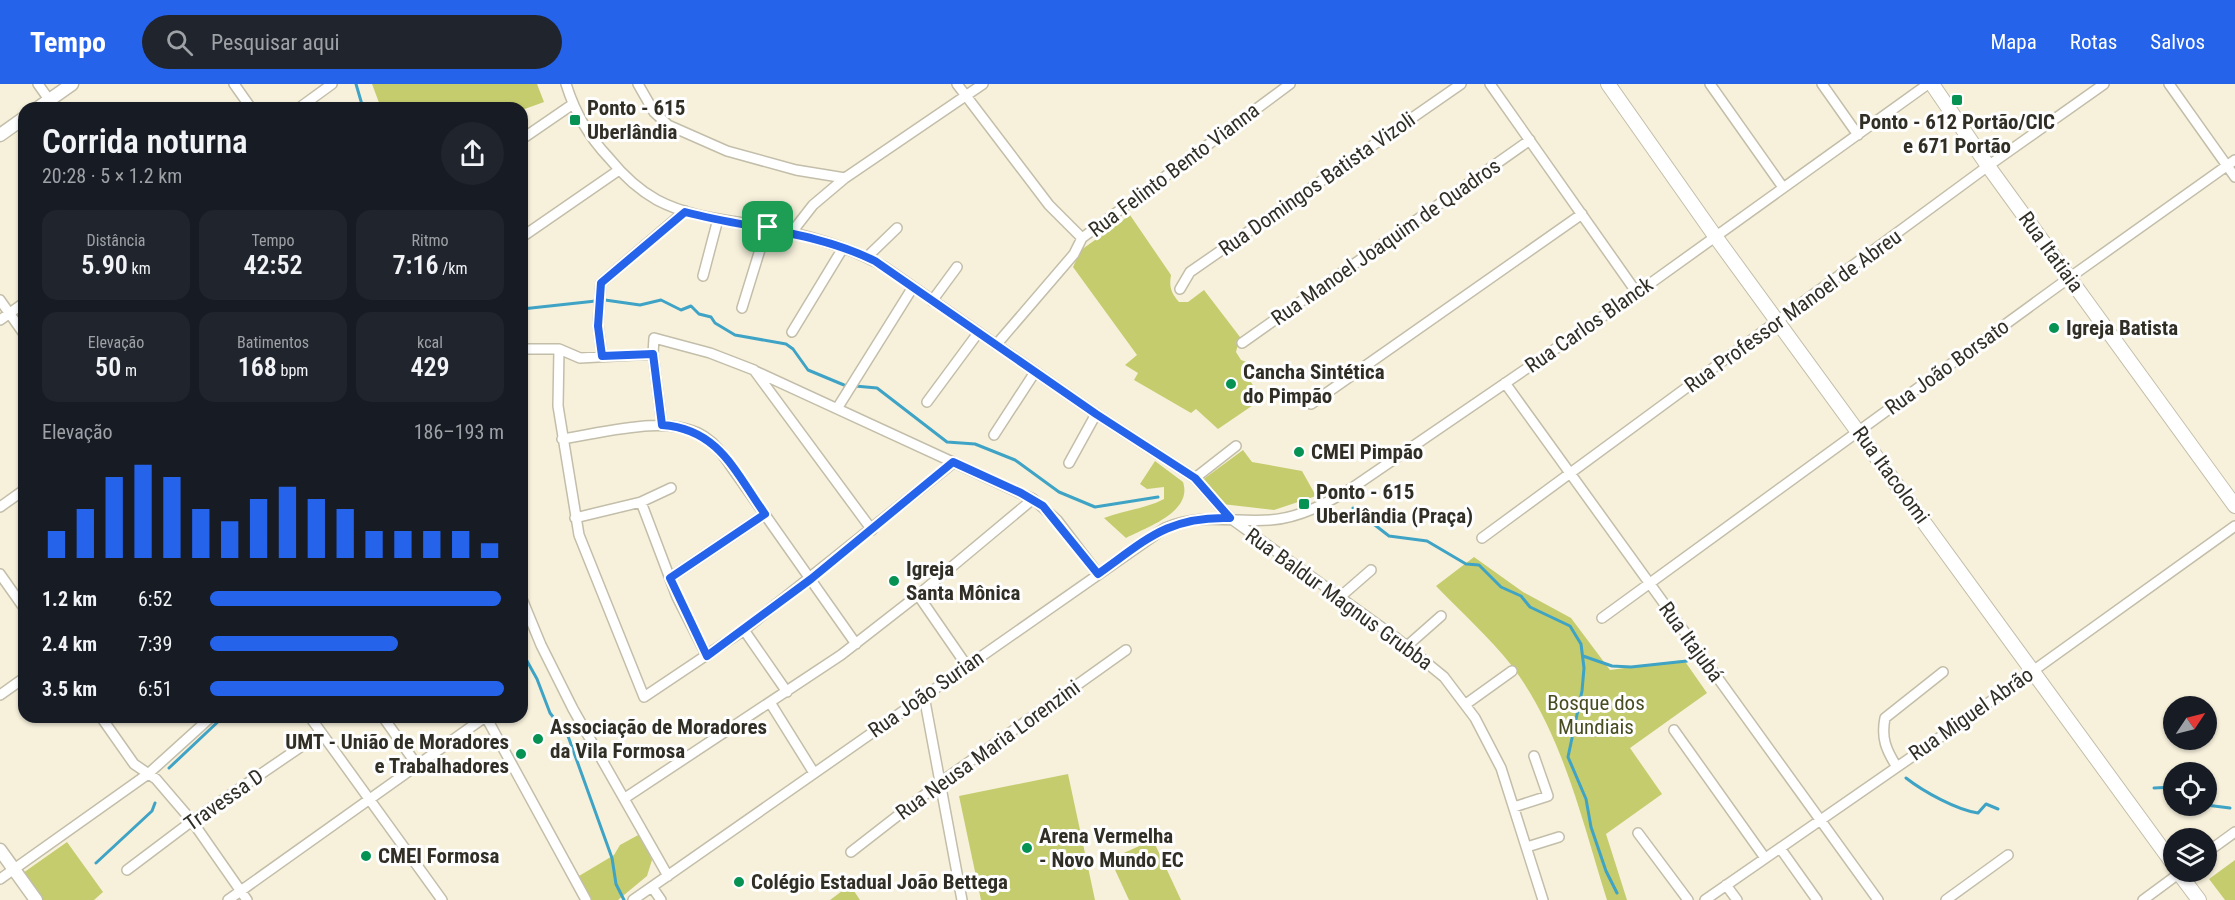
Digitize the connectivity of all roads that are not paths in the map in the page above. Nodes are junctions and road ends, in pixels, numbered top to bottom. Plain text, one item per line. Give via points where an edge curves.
1 (38, 84) edge
2 (72, 84) edge
3 (234, 84) edge
4 (333, 84) edge
5 (566, 84) edge
6 (638, 84) edge
7 (957, 84) edge
8 (983, 84) edge
9 (1290, 84) edge
10 (1461, 84) edge
11 (1490, 84) edge
12 (1608, 84) edge
13 (1710, 84) edge
14 (1821, 84) edge
15 (1930, 84) edge
16 (2104, 84) edge
17 (2169, 84) edge
18 (1277, 88) edge
19 (966, 96) junction
20 (51, 102) edge
21 (54, 102) edge
22 (247, 102) edge
23 (308, 102) edge
24 (573, 104) junction
25 (18, 122) edge
26 (0, 135) edge
27 (528, 135) edge
28 (1858, 135) junction
29 (1530, 140) junction
30 (2231, 163) edge
31 (1988, 166) junction
32 (619, 170) junction
33 (2235, 177) edge
34 (845, 178) junction
35 (1782, 186) junction
36 (685, 212) junction
37 (1582, 214) junction
38 (718, 219) junction
39 (768, 227) junction
40 (897, 228) dead end
41 (792, 232) junction
42 (528, 233) edge
43 (1715, 236) junction
44 (1082, 238) junction
45 (843, 248) junction
46 (867, 257) junction
47 (957, 267) dead end
48 (703, 276) dead end
49 (2069, 278) junction
50 (913, 287) junction
51 (1180, 289) dead end
52 (1637, 293) junction
53 (0, 300) edge
54 (932, 301) junction
55 (18, 307) edge
56 (742, 308) dead end
57 (9, 313) junction
58 (0, 320) edge
59 (1779, 321) junction
60 (18, 326) edge
61 (792, 332) dead end
62 (978, 333) junction
63 (1242, 343) dead end
64 (996, 345) junction
65 (528, 349) edge
66 (559, 349) junction
67 (653, 354) junction
68 (602, 356) junction
69 (754, 370) junction
70 (1035, 372) junction
71 (1505, 383) junction
72 (927, 402) dead end
73 (1311, 404) dead end
74 (838, 407) junction
75 (1096, 414) junction
76 (662, 425) junction
77 (1860, 432) junction
78 (994, 435) dead end
79 (562, 439) junction
80 (1236, 446) dead end
81 (953, 462) junction
82 (1069, 463) dead end
83 (1570, 474) junction
84 (1195, 478) junction
85 (671, 488) dead end
86 (18, 494) edge
87 (1033, 499) junction
88 (641, 502) junction
89 (2235, 506) edge
90 (0, 507) edge
91 (765, 514) junction
92 (575, 518) junction
93 (1230, 518) junction
94 (2235, 526) edge
95 (872, 530) junction
96 (1482, 538) dead end
97 (1371, 570) dead end
98 (0, 574) edge
99 (1098, 574) junction
100 (670, 578) junction
101 (811, 579) junction
102 (1650, 584) junction
103 (918, 596) junction
104 (1340, 597) junction
105 (18, 600) edge
106 (528, 613) edge
107 (1441, 616) dead end
108 (1602, 618) dead end
109 (744, 630) junction
110 (856, 644) junction
111 (1407, 646) junction
112 (1125, 650) dead end
113 (707, 656) junction
114 (967, 666) junction
115 (2032, 670) junction
116 (1512, 671) dead end
117 (1943, 672) dead end
118 (18, 682) edge
119 (788, 692) junction
120 (0, 695) edge
121 (924, 696) junction
122 (771, 704) junction
123 (1466, 704) junction
124 (105, 723) edge
125 (204, 723) edge
126 (314, 723) edge
127 (387, 723) edge
128 (476, 723) edge
129 (488, 723) edge
130 (1674, 730) dead end
131 (321, 733) junction
132 (1534, 756) dead end
133 (417, 765) junction
134 (1897, 766) junction
135 (814, 773) junction
136 (148, 774) junction
137 (941, 782) junction
138 (370, 798) junction
139 (625, 798) junction
140 (1514, 807) junction
141 (1820, 820) junction
142 (192, 821) junction
143 (2235, 832) edge
144 (1638, 833) dead end
145 (1559, 837) dead end
146 (2217, 845) edge
147 (1527, 847) junction
148 (1780, 848) junction
149 (2163, 849) edge
150 (0, 850) edge
151 (851, 852) dead end
152 (2008, 855) dead end
153 (1765, 858) junction
154 (14, 869) junction
155 (127, 870) dead end
156 (668, 876) junction
157 (0, 879) edge
158 (2164, 882) edge
159 (2186, 882) edge
160 (1726, 885) junction
161 (652, 887) junction
162 (241, 891) junction
163 (36, 900) edge
164 (228, 900) edge
165 (247, 900) edge
166 (442, 900) edge
167 (586, 900) edge
168 (633, 900) edge
169 (661, 900) edge
170 (962, 900) edge
171 (1543, 900) edge
172 (1688, 900) edge
173 (1705, 900) edge
174 (1737, 900) edge
175 (1817, 900) edge
176 (1878, 900) edge
177 (1946, 900) edge
178 (2143, 900) edge
179 (2199, 900) edge

1 - 20 street
2 - 21 street
3 - 22 street
4 - 23 street
5 - 24 street, Rua Baldur Magnus Grubba
6 - 34 street via 654,112 668,126 727,151 796,170
7 - 19 street
8 - 19 street
9 - 18 street, Rua Felinto Bento Vianna
10 - 51 street, Rua Domingos Batista Vizoli via 1190,272
11 - 29 street
12 - 43 main road, Rua Itacolomi
13 - 35 street
14 - 28 street
15 - 28 street, Rua Carlos Blanck
15 - 31 main road, Rua Itatiaia
16 - 31 street, Rua Professor Manoel de Abreu
17 - 30 street
18 - 44 street, Rua Felinto Bento Vianna
19 - 34 street
19 - 44 street via 1049,205
24 - 27 street
24 - 32 street, Rua Baldur Magnus Grubba via 588,133
25 - 26 street
28 - 35 street, Rua Carlos Blanck
29 - 37 street
29 - 63 street, Rua Manoel Joaquim de Quadros
30 - 33 street
30 - 49 street, Rua João Borsato
31 - 49 main road, Rua Itatiaia
31 - 59 street, Rua Professor Manoel de Abreu
32 - 36 street, Rua Baldur Magnus Grubba via 649,194
32 - 42 street
34 - 41 street via 813,205
35 - 43 street, Rua Carlos Blanck
36 - 38 street, Rua Baldur Magnus Grubba
36 - 68 street via 601,283
37 - 52 street
37 - 73 street
38 - 39 street, Rua Baldur Magnus Grubba
38 - 48 street
39 - 41 street, Rua Baldur Magnus Grubba
39 - 56 street
40 - 46 street
41 - 45 street, Rua Baldur Magnus Grubba
43 - 52 street, Rua Carlos Blanck
43 - 59 main road, Rua Itacolomi
44 - 64 street, Rua Felinto Bento Vianna via 1074,254
45 - 46 street, Rua Baldur Magnus Grubba
45 - 61 street
46 - 50 street, Rua Baldur Magnus Grubba
47 - 54 street
49 - 77 street, Rua João Borsato
49 - 89 main road, Rua Itatiaia
50 - 54 street, Rua Baldur Magnus Grubba
50 - 74 street
52 - 71 street, Rua Carlos Blanck
53 - 57 street
54 - 62 street, Rua Baldur Magnus Grubba
55 - 57 street
57 - 58 street
57 - 60 street
59 - 77 main road, Rua Itacolomi
59 - 83 street, Rua Professor Manoel de Abreu
62 - 64 street, Rua Baldur Magnus Grubba
62 - 72 street
64 - 70 street, Rua Baldur Magnus Grubba
65 - 66 street
66 - 68 street via 574,357
66 - 79 street via 557,390
67 - 68 street
67 - 69 street via 654,338
67 - 76 street
69 - 74 street
69 - 95 street
70 - 75 street, Rua Baldur Magnus Grubba
70 - 78 street
71 - 83 street, Rua Itajubá
71 - 93 street, Rua Carlos Blanck via 1352,488 1319,506 1272,520
74 - 81 street
75 - 82 street
75 - 84 street, Rua Baldur Magnus Grubba
76 - 79 street
76 - 91 street via 688,429 707,438
77 - 102 street, Rua João Borsato
77 - 115 main road, Rua Itacolomi
79 - 92 street
80 - 84 street
81 - 87 street
81 - 95 street
83 - 96 street, Rua Professor Manoel de Abreu
83 - 102 street, Rua Itajubá
84 - 93 street, Rua Baldur Magnus Grubba
85 - 88 street
86 - 90 street
87 - 99 street via 1056,520
87 - 103 street
88 - 92 street
88 - 100 street
91 - 100 street
91 - 101 street
92 - 113 street via 588,561 644,697
93 - 99 street, Rua João Surian via 1194,519 1165,528
93 - 104 street, Rua Baldur Magnus Grubba
94 - 115 street, Rua Miguel Abrão
95 - 101 street
97 - 104 street
98 - 105 street
99 - 114 street, Rua João Surian
100 - 113 street
101 - 109 street
101 - 110 street
102 - 108 street, Rua João Borsato
102 - 141 street, Rua Itajubá
103 - 110 street
103 - 114 street
104 - 111 street, Rua Baldur Magnus Grubba
106 - 139 street via 551,666
107 - 111 street
109 - 113 street
109 - 119 street
110 - 119 street
111 - 123 street, Rua Baldur Magnus Grubba via 1444,677
112 - 137 street, Rua Neusa Maria Lorenzini
114 - 121 street, Rua João Surian
115 - 134 street, Rua Miguel Abrão
115 - 149 main road, Rua Itacolomi
116 - 123 street
117 - 134 street via 1885,718 1882,734
118 - 120 street
119 - 122 street
121 - 135 street, Rua João Surian
121 - 137 street
122 - 135 street
122 - 139 street
123 - 140 street, Rua Baldur Magnus Grubba via 1493,750
124 - 136 street via 134,764
125 - 136 street
126 - 131 street
127 - 133 street
128 - 133 street
129 - 167 street
130 - 153 street
131 - 138 street
131 - 142 street, Travessa D
132 - 140 street via 1548,796
133 - 138 street
134 - 141 street, Rua Miguel Abrão
135 - 156 street, Rua João Surian
136 - 142 street
136 - 154 street
137 - 151 street, Rua Neusa Maria Lorenzini
137 - 170 street
138 - 162 street
138 - 166 street
139 - 156 street
140 - 147 street, Rua Baldur Magnus Grubba
141 - 148 street, Rua Miguel Abrão
141 - 176 street, Rua Itajubá
142 - 155 street, Travessa D
142 - 162 street
143 - 146 street
144 - 172 street
145 - 147 street
147 - 171 street, Rua Baldur Magnus Grubba
148 - 153 street, Rua Miguel Abrão
148 - 175 street
150 - 154 street
152 - 177 street
153 - 160 street, Rua Miguel Abrão
154 - 157 street
154 - 163 street
156 - 161 street, Rua João Surian
158 - 178 street
159 - 179 main road, Rua Itacolomi
160 - 173 street, Rua Miguel Abrão
160 - 174 street
161 - 168 street, Rua João Surian
161 - 169 street
162 - 164 street
162 - 165 street

